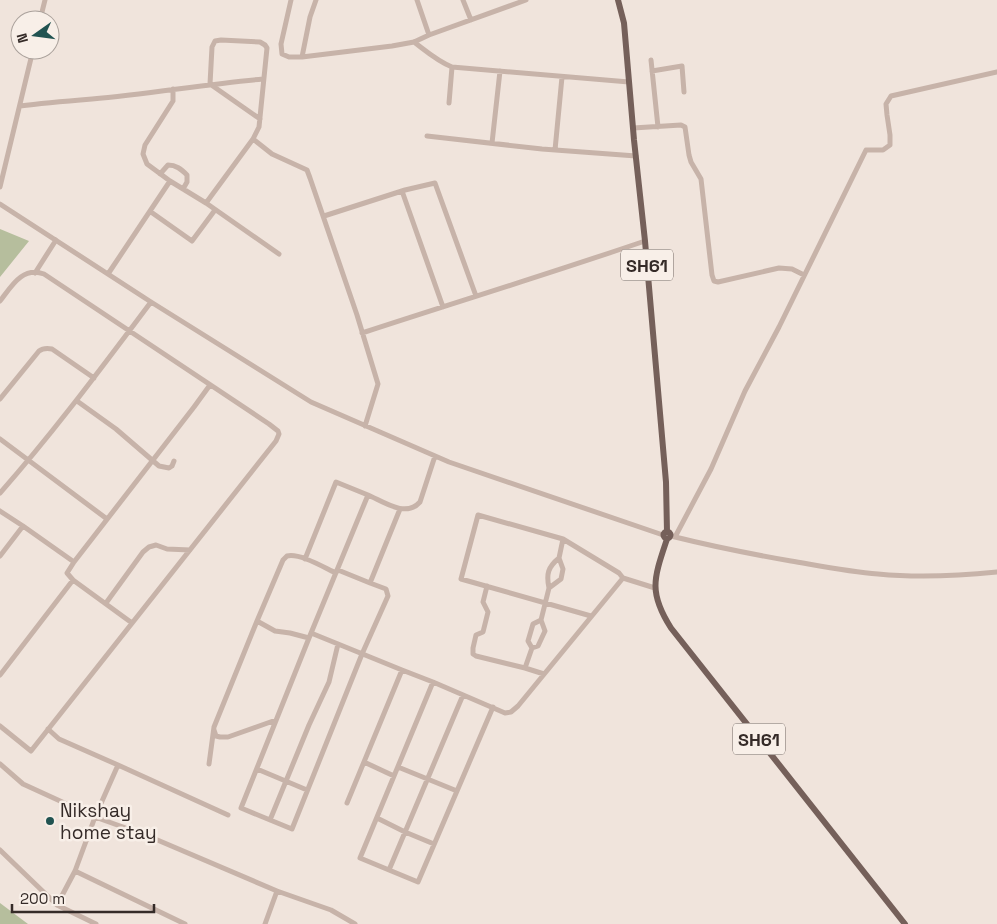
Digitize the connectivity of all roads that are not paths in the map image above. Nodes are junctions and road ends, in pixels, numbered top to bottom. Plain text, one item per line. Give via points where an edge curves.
1 (291, 0) edge
2 (316, 0) edge
3 (417, 0) edge
4 (464, 0) edge
5 (526, 0) edge
6 (618, 0) edge
7 (513, 2) edge
8 (470, 20) junction
9 (429, 35) junction
10 (414, 42) junction
11 (302, 57) junction
12 (31, 60) edge
13 (651, 60) dead end
14 (452, 66) junction
15 (500, 71) junction
16 (652, 71) junction
17 (997, 72) edge
18 (562, 77) junction
19 (263, 79) junction
20 (629, 82) junction
21 (210, 84) junction
22 (173, 89) junction
23 (684, 92) dead end
24 (450, 103) dead end
25 (20, 106) junction
26 (260, 119) junction
27 (658, 127) junction
28 (633, 128) junction
29 (427, 136) dead end
30 (253, 139) junction
31 (492, 143) junction
32 (555, 150) junction
33 (636, 156) junction
34 (160, 174) junction
35 (170, 181) junction
36 (0, 187) edge
37 (183, 189) junction
38 (402, 191) junction
39 (206, 203) junction
40 (0, 204) edge
41 (215, 210) junction
42 (151, 212) junction
43 (324, 216) junction
44 (56, 240) junction
45 (645, 241) junction
46 (278, 254) dead end
47 (35, 273) junction
48 (108, 274) junction
49 (804, 275) junction
50 (476, 296) junction
51 (0, 301) edge
52 (151, 302) junction
53 (443, 307) junction
54 (129, 332) junction
55 (362, 333) junction
56 (94, 378) junction
57 (210, 385) junction
58 (0, 399) edge
59 (77, 401) junction
60 (365, 426) junction
61 (0, 439) edge
62 (435, 456) junction
63 (29, 460) junction
64 (152, 461) junction
65 (174, 461) dead end
66 (0, 493) edge
67 (368, 495) junction
68 (400, 509) junction
69 (0, 511) edge
70 (107, 519) junction
71 (23, 526) junction
72 (669, 536) junction
73 (563, 539) junction
74 (190, 550) junction
75 (0, 556) edge
76 (559, 558) junction
77 (305, 559) junction
78 (74, 562) junction
79 (337, 572) junction
80 (997, 572) edge
81 (622, 578) junction
82 (73, 580) junction
83 (370, 583) junction
84 (487, 586) junction
85 (549, 588) junction
86 (655, 588) junction
87 (106, 603) junction
88 (546, 603) junction
89 (591, 616) junction
90 (541, 620) junction
91 (257, 621) junction
92 (132, 623) junction
93 (310, 635) junction
94 (338, 644) junction
95 (532, 648) junction
96 (362, 654) junction
97 (525, 668) junction
98 (402, 670) junction
99 (544, 674) junction
100 (0, 675) edge
101 (433, 682) junction
102 (463, 695) junction
103 (492, 707) junction
104 (276, 720) junction
105 (0, 726) edge
106 (214, 727) junction
107 (48, 729) junction
108 (364, 762) junction
109 (0, 764) edge
110 (209, 764) dead end
111 (118, 765) junction
112 (398, 767) junction
113 (257, 769) junction
114 (394, 776) junction
115 (428, 779) junction
116 (285, 781) junction
117 (307, 790) junction
118 (457, 791) junction
119 (347, 803) dead end
120 (228, 815) dead end
121 (95, 817) junction
122 (376, 818) junction
123 (270, 820) junction
124 (405, 832) junction
125 (434, 844) junction
126 (0, 850) edge
127 (389, 870) junction
128 (75, 871) junction
129 (278, 891) junction
130 (57, 905) junction
131 (96, 924) edge
132 (185, 924) edge
133 (265, 924) edge
134 (355, 924) edge
135 (905, 924) edge

1 - 11 street via 281,50 285,56
2 - 11 street
3 - 9 street
4 - 8 street
5 - 7 street
6 - 20 main road, SH61 via 624,23
7 - 8 street
8 - 9 street
9 - 10 street
10 - 11 street
10 - 14 street via 432,57
12 - 25 street
13 - 16 street
14 - 15 street
14 - 24 street
15 - 18 street
15 - 31 street
16 - 23 street via 682,66
16 - 27 street
17 - 49 street via 891,96 886,104 890,145 883,150 866,150
18 - 20 street
18 - 32 street
19 - 21 street
19 - 21 street via 265,45 218,40 213,44
19 - 26 street
20 - 28 main road, SH61
21 - 22 street
21 - 26 street
22 - 25 street
22 - 34 street via 174,101 143,154 147,164
25 - 36 street
26 - 30 street
27 - 28 street
27 - 49 street via 685,127 691,162 701,179 714,281 779,268
28 - 33 main road, SH61
29 - 31 street
30 - 39 street
30 - 43 street via 272,154 307,170
31 - 32 street
32 - 33 street
33 - 45 main road, SH61
34 - 35 street
34 - 37 street via 168,165 174,165 187,175
35 - 37 street
35 - 42 street
37 - 39 street
38 - 43 street
38 - 50 street via 435,183
38 - 53 street
39 - 41 street
40 - 44 street
41 - 42 street via 192,242
41 - 46 street
42 - 48 street
43 - 55 street
44 - 47 street
44 - 48 street
45 - 50 street
45 - 72 main road, SH61
47 - 51 street via 18,277
47 - 54 street via 44,274
48 - 52 street
49 - 72 street via 711,469
50 - 53 street
52 - 54 street
52 - 60 street via 311,402
53 - 55 street
54 - 56 street
54 - 57 street
55 - 60 street via 378,384
56 - 58 street via 52,349 42,349
56 - 59 street
57 - 64 street
57 - 74 street via 279,434
59 - 63 street
59 - 64 street
60 - 62 street
61 - 63 street
62 - 68 street via 420,502 411,509
62 - 72 street
63 - 66 street
63 - 70 street
64 - 65 street via 167,468
64 - 70 street
67 - 68 street
67 - 77 street via 336,482
67 - 79 street
68 - 83 street
69 - 71 street
70 - 78 street
71 - 75 street
71 - 78 street
72 - 80 street via 823,567 878,574 914,576
72 - 86 main road, SH61
73 - 76 street
73 - 81 street via 619,572
73 - 84 street via 478,515 461,578
74 - 87 street via 156,545 149,548
74 - 92 street
76 - 85 street via 550,565
76 - 85 street via 563,569 561,580
77 - 79 street
77 - 91 street via 290,555 284,558
78 - 82 street via 67,573
79 - 83 street
79 - 93 street
81 - 86 street
81 - 89 street
82 - 87 street
82 - 100 street
83 - 96 street via 386,589 388,596
84 - 88 street
84 - 97 street via 484,602 488,612 483,632 476,635 473,654
85 - 88 street
86 - 135 main road, SH61 via 657,602 671,628
87 - 92 street
88 - 89 street
88 - 90 street
89 - 99 street
90 - 95 street via 545,631 538,646
90 - 95 street via 533,624 528,641
91 - 93 street via 275,631
91 - 106 street
92 - 107 street
93 - 94 street
93 - 104 street
94 - 96 street
94 - 116 street via 329,682
95 - 97 street
96 - 98 street
96 - 117 street
97 - 99 street
98 - 101 street
98 - 108 street
99 - 103 street via 511,712
101 - 102 street
101 - 112 street
102 - 103 street
102 - 115 street
103 - 118 street
104 - 106 street via 220,738 214,733
104 - 113 street
105 - 107 street via 31,751
106 - 110 street
107 - 111 street via 59,739
108 - 114 street
108 - 119 street
109 - 121 street via 23,784
111 - 120 street
111 - 121 street
112 - 114 street
112 - 115 street
113 - 116 street
113 - 123 street via 241,808
114 - 122 street
115 - 118 street
115 - 124 street
116 - 117 street
116 - 123 street
117 - 123 street via 292,829
118 - 125 street
121 - 128 street
121 - 129 street
122 - 124 street
122 - 127 street via 360,858
124 - 125 street
124 - 127 street
125 - 127 street via 418,882
126 - 130 street
128 - 130 street
128 - 132 street
129 - 133 street
129 - 134 street via 331,910
130 - 131 street

